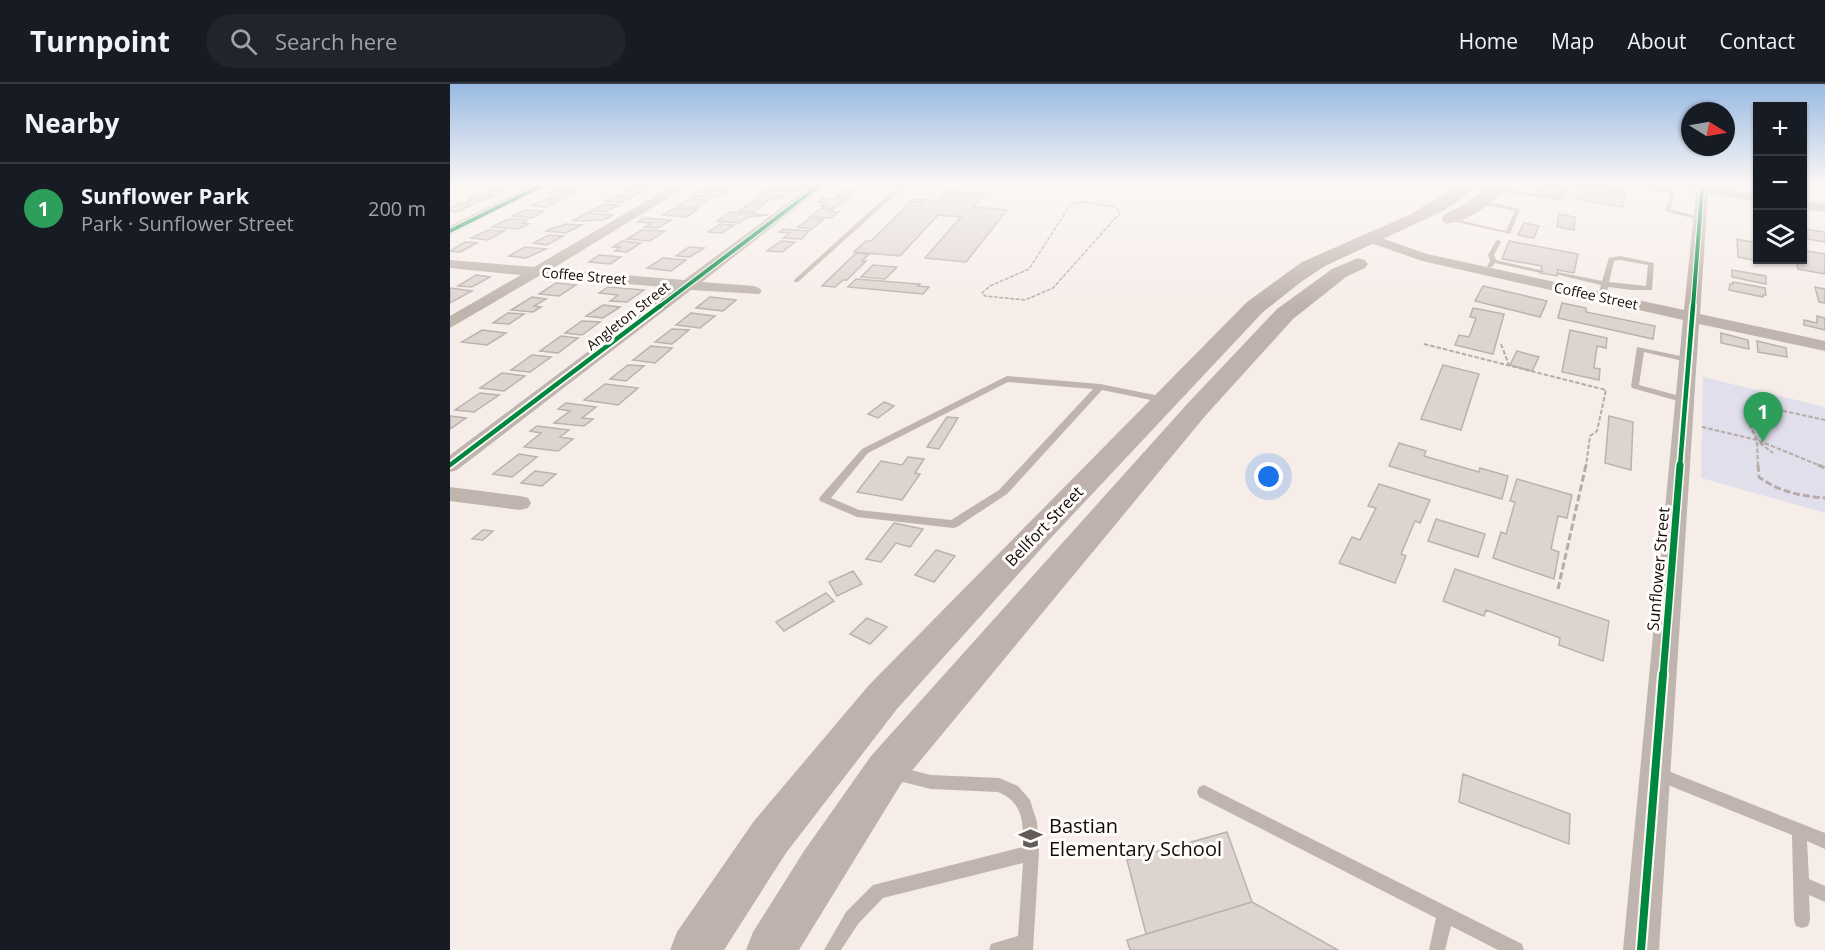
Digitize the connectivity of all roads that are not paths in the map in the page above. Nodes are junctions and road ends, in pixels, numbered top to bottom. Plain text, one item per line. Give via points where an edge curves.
1 (615, 225) edge
2 (766, 225) edge
3 (858, 225) edge
4 (1418, 225) edge
5 (1477, 225) edge
6 (1511, 225) edge
7 (1698, 225) edge
8 (1381, 242) junction
9 (1498, 242) dead end
10 (450, 264) edge
11 (1490, 266) junction
12 (1541, 271) dead end
13 (537, 272) junction
14 (1558, 274) dead end
15 (796, 281) dead end
16 (687, 285) junction
17 (1604, 290) junction
18 (754, 291) dead end
19 (1270, 311) junction
20 (1690, 317) junction
21 (450, 323) edge
22 (1825, 346) edge
23 (1687, 360) junction
24 (1100, 387) junction
25 (1165, 400) junction
26 (1197, 409) junction
27 (1684, 412) junction
28 (450, 465) edge
29 (450, 494) edge
30 (520, 502) dead end
31 (1038, 532) junction
32 (1076, 549) junction
33 (839, 749) junction
34 (886, 770) junction
35 (1654, 772) junction
36 (1204, 792) dead end
37 (1799, 830) junction
38 (1825, 841) edge
39 (1031, 853) junction
40 (1800, 883) junction
41 (1825, 894) edge
42 (1445, 915) junction
43 (1802, 920) dead end
44 (1025, 946) edge
45 (695, 950) edge
46 (771, 950) edge
47 (832, 950) edge
48 (997, 950) edge
49 (1437, 950) edge
50 (1516, 950) edge
51 (1641, 950) edge

1 - 13 street
2 - 16 street, Angleton Street
3 - 15 lane
4 - 8 main road, Bellfort Street
5 - 6 lane via 1508,233
7 - 20 street, Sunflower Street
8 - 11 street, Coffee Street via 1422,257
8 - 19 main road, Bellfort Street via 1339,273
9 - 11 lane
10 - 13 street, Coffee Street
11 - 12 lane
11 - 17 street, Coffee Street
13 - 16 street, Coffee Street
13 - 21 street
14 - 17 lane
16 - 18 street, Coffee Street
16 - 28 street, Angleton Street
17 - 17 lane via 1611,259 1652,264 1649,288
17 - 20 street, Coffee Street
19 - 25 main road, Bellfort Street
19 - 26 main road, Bellfort Street
20 - 22 street, Coffee Street
20 - 23 street, Sunflower Street
23 - 27 street, Sunflower Street
23 - 27 lane via 1640,349 1635,386
24 - 24 lane via 1007,379 865,451 824,499 857,513 953,524 1003,492
24 - 25 lane
25 - 26 main road
25 - 31 main road, Bellfort Street
26 - 32 main road, Bellfort Street
27 - 35 street, Sunflower Street
29 - 30 street
31 - 32 main road
31 - 33 main road, Bellfort Street
32 - 34 main road, Bellfort Street
33 - 34 main road
33 - 45 main road, Bellfort Street via 770,837
34 - 39 lane via 931,782 999,785 1013,791 1025,805 1030,822
34 - 46 main road, Bellfort Street
35 - 37 lane
35 - 51 street, Sunflower Street
36 - 42 lane
37 - 38 lane
37 - 40 lane
39 - 44 lane
39 - 47 lane via 879,891 850,919
40 - 41 lane
40 - 43 lane
42 - 49 lane
42 - 50 lane
44 - 48 lane

